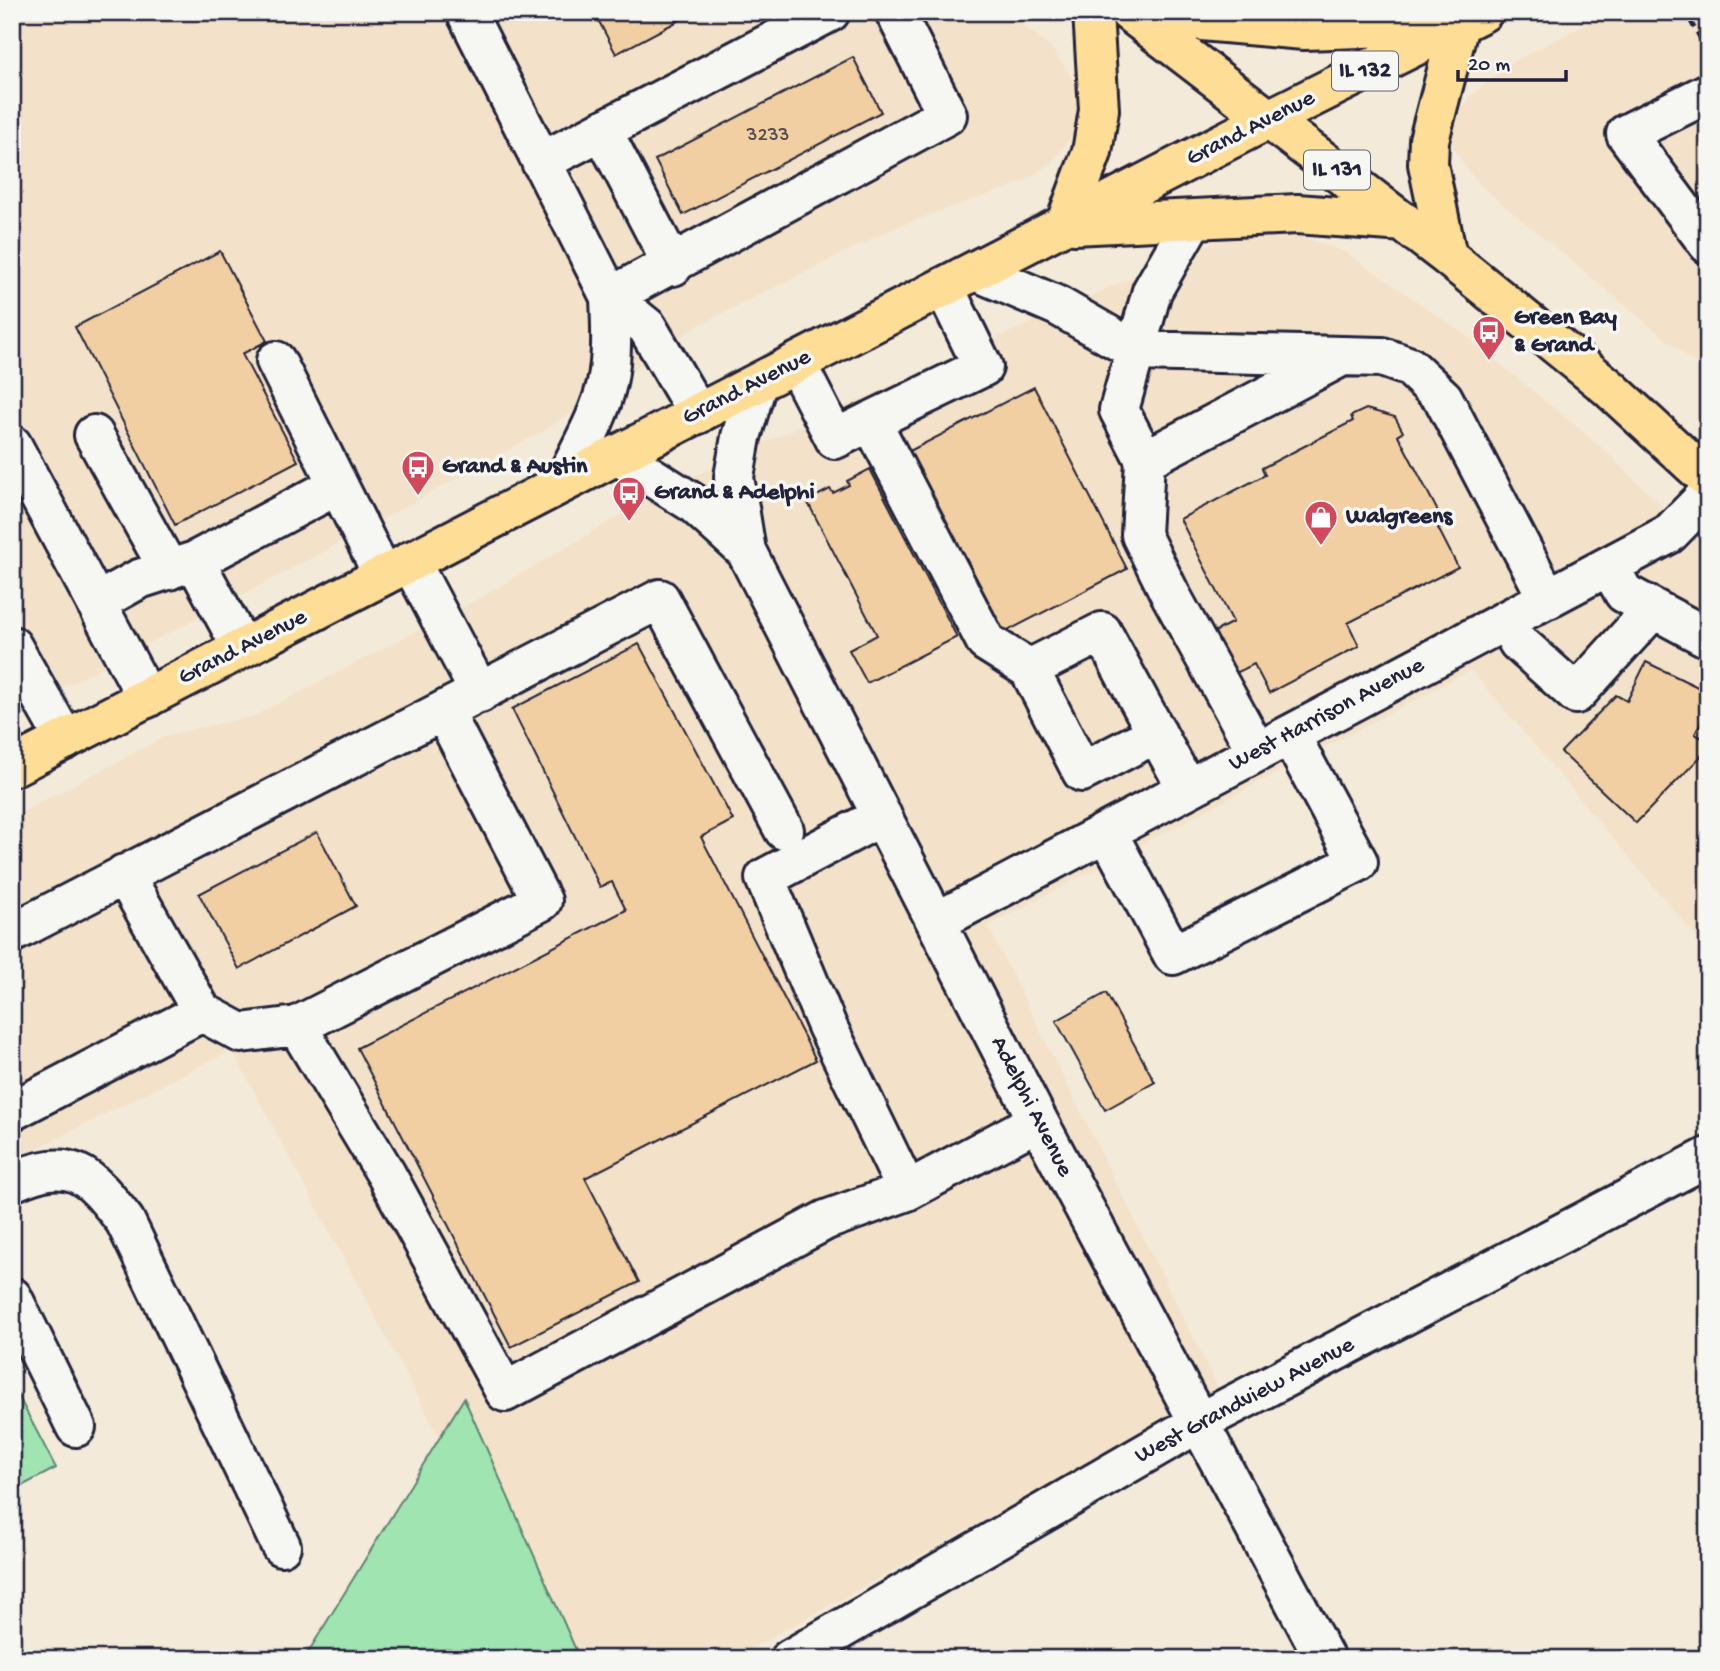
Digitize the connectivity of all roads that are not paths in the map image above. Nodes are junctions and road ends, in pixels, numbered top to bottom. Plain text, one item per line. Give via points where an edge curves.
1 (466, 12) edge
2 (830, 12) edge
3 (895, 12) edge
4 (1093, 12) edge
5 (1131, 13) edge
6 (1471, 18) edge
7 (1708, 93) edge
8 (1271, 118) junction
9 (602, 130) junction
10 (541, 162) junction
11 (1192, 221) junction
12 (1404, 222) junction
13 (1065, 225) junction
14 (1708, 244) edge
15 (1447, 256) junction
16 (673, 266) junction
17 (960, 279) junction
18 (610, 297) junction
19 (1136, 351) junction
20 (1339, 358) junction
21 (276, 361) dead end
22 (796, 363) junction
23 (757, 384) junction
24 (698, 414) junction
25 (871, 421) junction
26 (93, 435) dead end
27 (12, 445) edge
28 (617, 455) junction
29 (1146, 460) junction
30 (1708, 478) edge
31 (564, 482) junction
32 (338, 485) junction
33 (1708, 494) edge
34 (746, 551) junction
35 (182, 566) junction
36 (1609, 566) junction
37 (397, 568) junction
38 (1548, 599) junction
39 (96, 603) junction
40 (1653, 608) junction
41 (1506, 620) junction
42 (1708, 638) edge
43 (12, 646) edge
44 (242, 648) junction
45 (1029, 669) junction
46 (480, 693) junction
47 (147, 698) junction
48 (444, 712) junction
49 (1157, 733) junction
50 (65, 740) junction
51 (1273, 743) junction
52 (12, 767) edge
53 (1187, 789) junction
54 (882, 816) junction
55 (784, 830) dead end
56 (1107, 832) junction
57 (124, 873) junction
58 (936, 922) junction
59 (12, 933) edge
60 (202, 1012) junction
61 (297, 1026) junction
62 (12, 1111) edge
63 (1038, 1121) junction
64 (1708, 1157) edge
65 (12, 1182) edge
66 (907, 1191) junction
67 (12, 1297) edge
68 (1198, 1423) junction
69 (76, 1427) dead end
70 (281, 1546) dead end
71 (790, 1659) edge
72 (1325, 1659) edge

1 - 10 street
2 - 9 street
3 - 16 street via 947,116
4 - 13 main road via 1100,110 1092,152
5 - 6 main road via 1304,30
5 - 8 main road
6 - 8 main road, Grand Avenue / IL 132
6 - 15 main road via 1429,140 1428,164
7 - 14 street via 1626,134
8 - 12 main road, IL 131
8 - 13 main road, Grand Avenue
9 - 10 street
9 - 16 street
10 - 18 street
11 - 12 main road via 1297,214
11 - 13 main road
11 - 19 street via 1152,291
12 - 15 main road, IL 131
13 - 17 main road, Grand Avenue
15 - 30 main road, IL 131 via 1608,387
16 - 18 street
17 - 19 street via 1058,306
17 - 22 main road, Grand Avenue
17 - 25 street via 983,367
18 - 24 street via 647,327
18 - 31 street via 607,383
19 - 20 street
19 - 29 street via 1119,410
20 - 29 street
20 - 38 street via 1382,357 1410,367 1443,398
21 - 32 street
22 - 23 main road, Grand Avenue
22 - 25 street via 835,439
23 - 24 main road, Grand Avenue
23 - 34 street, Adelphi Avenue via 734,477
24 - 28 main road, Grand Avenue
25 - 45 street via 986,642
26 - 35 street
27 - 39 street
28 - 31 main road, Grand Avenue
28 - 34 street, Adelphi Avenue via 693,503
29 - 51 street via 1141,535 1169,592
31 - 37 main road, Grand Avenue
32 - 35 street
32 - 37 street
33 - 36 street, West Harrison Avenue via 1669,534
34 - 54 street, Adelphi Avenue
35 - 39 street via 139,579
35 - 44 street
36 - 38 street, West Harrison Avenue
36 - 40 street via 1624,593
37 - 44 main road, Grand Avenue
37 - 46 street
38 - 41 street, West Harrison Avenue
39 - 47 street
40 - 41 street via 1576,694 1518,642
40 - 42 street
41 - 51 street, West Harrison Avenue
43 - 50 street
44 - 47 main road, Grand Avenue
45 - 49 street via 1102,632
45 - 49 street via 1082,772
46 - 48 street
46 - 55 street via 660,599
47 - 50 main road, Grand Avenue
48 - 57 street
48 - 61 street via 542,901
49 - 53 street
50 - 52 main road, Grand Avenue
51 - 53 street, West Harrison Avenue
51 - 56 street via 1358,862 1173,955
53 - 56 street, West Harrison Avenue
54 - 58 street, Adelphi Avenue
54 - 66 street via 765,878 827,1026
56 - 58 street, West Harrison Avenue
57 - 59 street
57 - 60 street
58 - 63 street, Adelphi Avenue
60 - 61 street via 240,1033
60 - 62 street
61 - 66 street via 386,1174 505,1392 826,1220
63 - 66 street
63 - 68 street, Adelphi Avenue
64 - 68 street, West Grandview Avenue
65 - 70 street via 39,1170 75,1170 104,1194 125,1221
67 - 69 street
68 - 71 street, West Grandview Avenue
68 - 72 street, Adelphi Avenue

